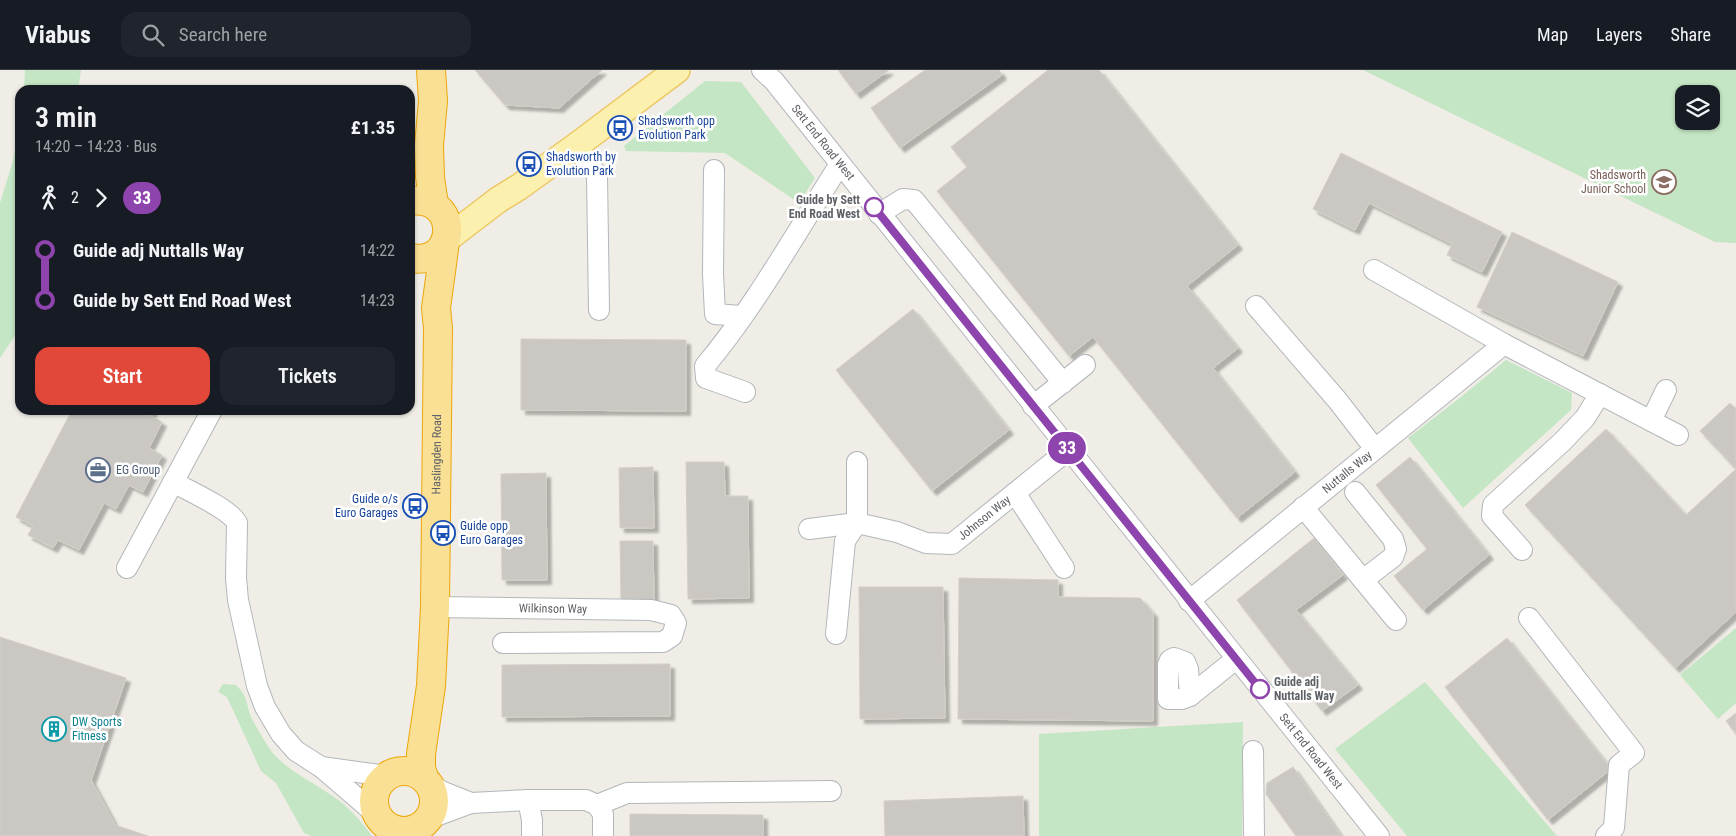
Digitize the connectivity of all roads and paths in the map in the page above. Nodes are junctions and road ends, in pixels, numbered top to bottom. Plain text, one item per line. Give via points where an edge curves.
1 (431, 70) edge
2 (668, 74) edge
3 (768, 74) edge
4 (429, 145) junction
5 (576, 146) junction
6 (840, 164) junction
7 (714, 170) dead end
8 (415, 173) edge
9 (498, 200) junction
10 (427, 204) edge
11 (879, 214) junction
12 (446, 241) junction
13 (415, 259) edge
14 (415, 267) edge
15 (1374, 270) dead end
16 (1256, 306) dead end
17 (436, 308) junction
18 (599, 310) dead end
19 (741, 316) junction
20 (1504, 344) junction
21 (1085, 365) dead end
22 (1063, 383) junction
23 (1666, 390) dead end
24 (745, 392) dead end
25 (1600, 394) junction
26 (1033, 406) junction
27 (209, 415) edge
28 (1651, 421) junction
29 (1678, 435) dead end
30 (1375, 449) junction
31 (1068, 450) junction
32 (857, 462) dead end
33 (173, 482) junction
34 (1355, 492) dead end
35 (1015, 493) junction
36 (1303, 507) junction
37 (858, 523) junction
38 (809, 529) dead end
39 (1522, 550) dead end
40 (128, 568) dead end
41 (1064, 568) dead end
42 (1363, 580) junction
43 (1189, 601) junction
44 (435, 607) junction
45 (1529, 618) dead end
46 (1396, 620) dead end
47 (836, 634) dead end
48 (503, 643) dead end
49 (1236, 659) junction
50 (1190, 696) dead end
51 (425, 720) junction
52 (1253, 751) dead end
53 (321, 767) junction
54 (388, 775) junction
55 (426, 780) junction
56 (832, 791) dead end
57 (528, 800) junction
58 (472, 803) junction
59 (598, 805) junction
60 (384, 825) edge
61 (426, 825) edge
62 (532, 836) edge
63 (603, 836) edge
64 (1254, 836) edge
65 (1378, 836) edge
66 (1606, 836) edge

1 - 4 highway via 433,101
2 - 5 main road
3 - 6 street, Sett End Road West
4 - 8 highway
4 - 10 highway
5 - 9 main road
5 - 18 street via 597,176
6 - 11 street, Sett End Road West
6 - 19 street
7 - 19 street via 715,314
9 - 10 main road via 469,206
9 - 12 main road
10 - 12 highway, Haslingden Road via 442,213 448,230
11 - 22 street via 903,198 914,200
11 - 26 street, Sett End Road West
12 - 13 highway via 434,255
12 - 17 highway, Haslingden Road
14 - 17 highway, Haslingden Road
15 - 20 street
16 - 30 street
17 - 44 highway, Haslingden Road
19 - 24 street via 705,366 706,378
20 - 25 street
20 - 30 street, Nuttalls Way
21 - 22 street
22 - 26 street
23 - 28 street
25 - 28 street
25 - 39 street via 1585,418 1493,506 1492,516
26 - 31 street, Sett End Road West
27 - 33 street
28 - 29 street
30 - 36 street, Nuttalls Way
31 - 35 street, Johnson Way
31 - 43 street, Sett End Road West
32 - 37 street
33 - 40 street
33 - 53 street via 235,518 238,528 235,554 238,600 257,686 272,721 289,744
34 - 42 street via 1393,539 1396,549 1393,557
35 - 37 street, Johnson Way via 952,544 926,543
35 - 41 street
36 - 42 street
36 - 43 street, Nuttalls Way
37 - 38 street, Johnson Way
37 - 47 street via 845,541
42 - 46 street
43 - 49 street, Sett End Road West
44 - 48 street, Wilkinson Way via 652,610 671,615 676,623 672,636 663,642
44 - 51 highway, Haslingden Road via 431,686
45 - 66 street via 1634,753 1619,765 1614,828
49 - 50 street
49 - 65 street, Sett End Road West
51 - 54 highway, Haslingden Road
51 - 55 highway, Haslingden Road via 420,754
52 - 64 street
53 - 54 street
53 - 60 street
54 - 55 highway via 407,770
54 - 60 highway via 376,790 374,799 374,808
55 - 58 street via 442,792
55 - 61 highway via 435,801
56 - 59 street via 627,793
57 - 58 street
57 - 59 street via 586,800
57 - 62 street
58 - 61 street via 438,814
59 - 63 street via 603,814
60 - 61 highway via 411,831

